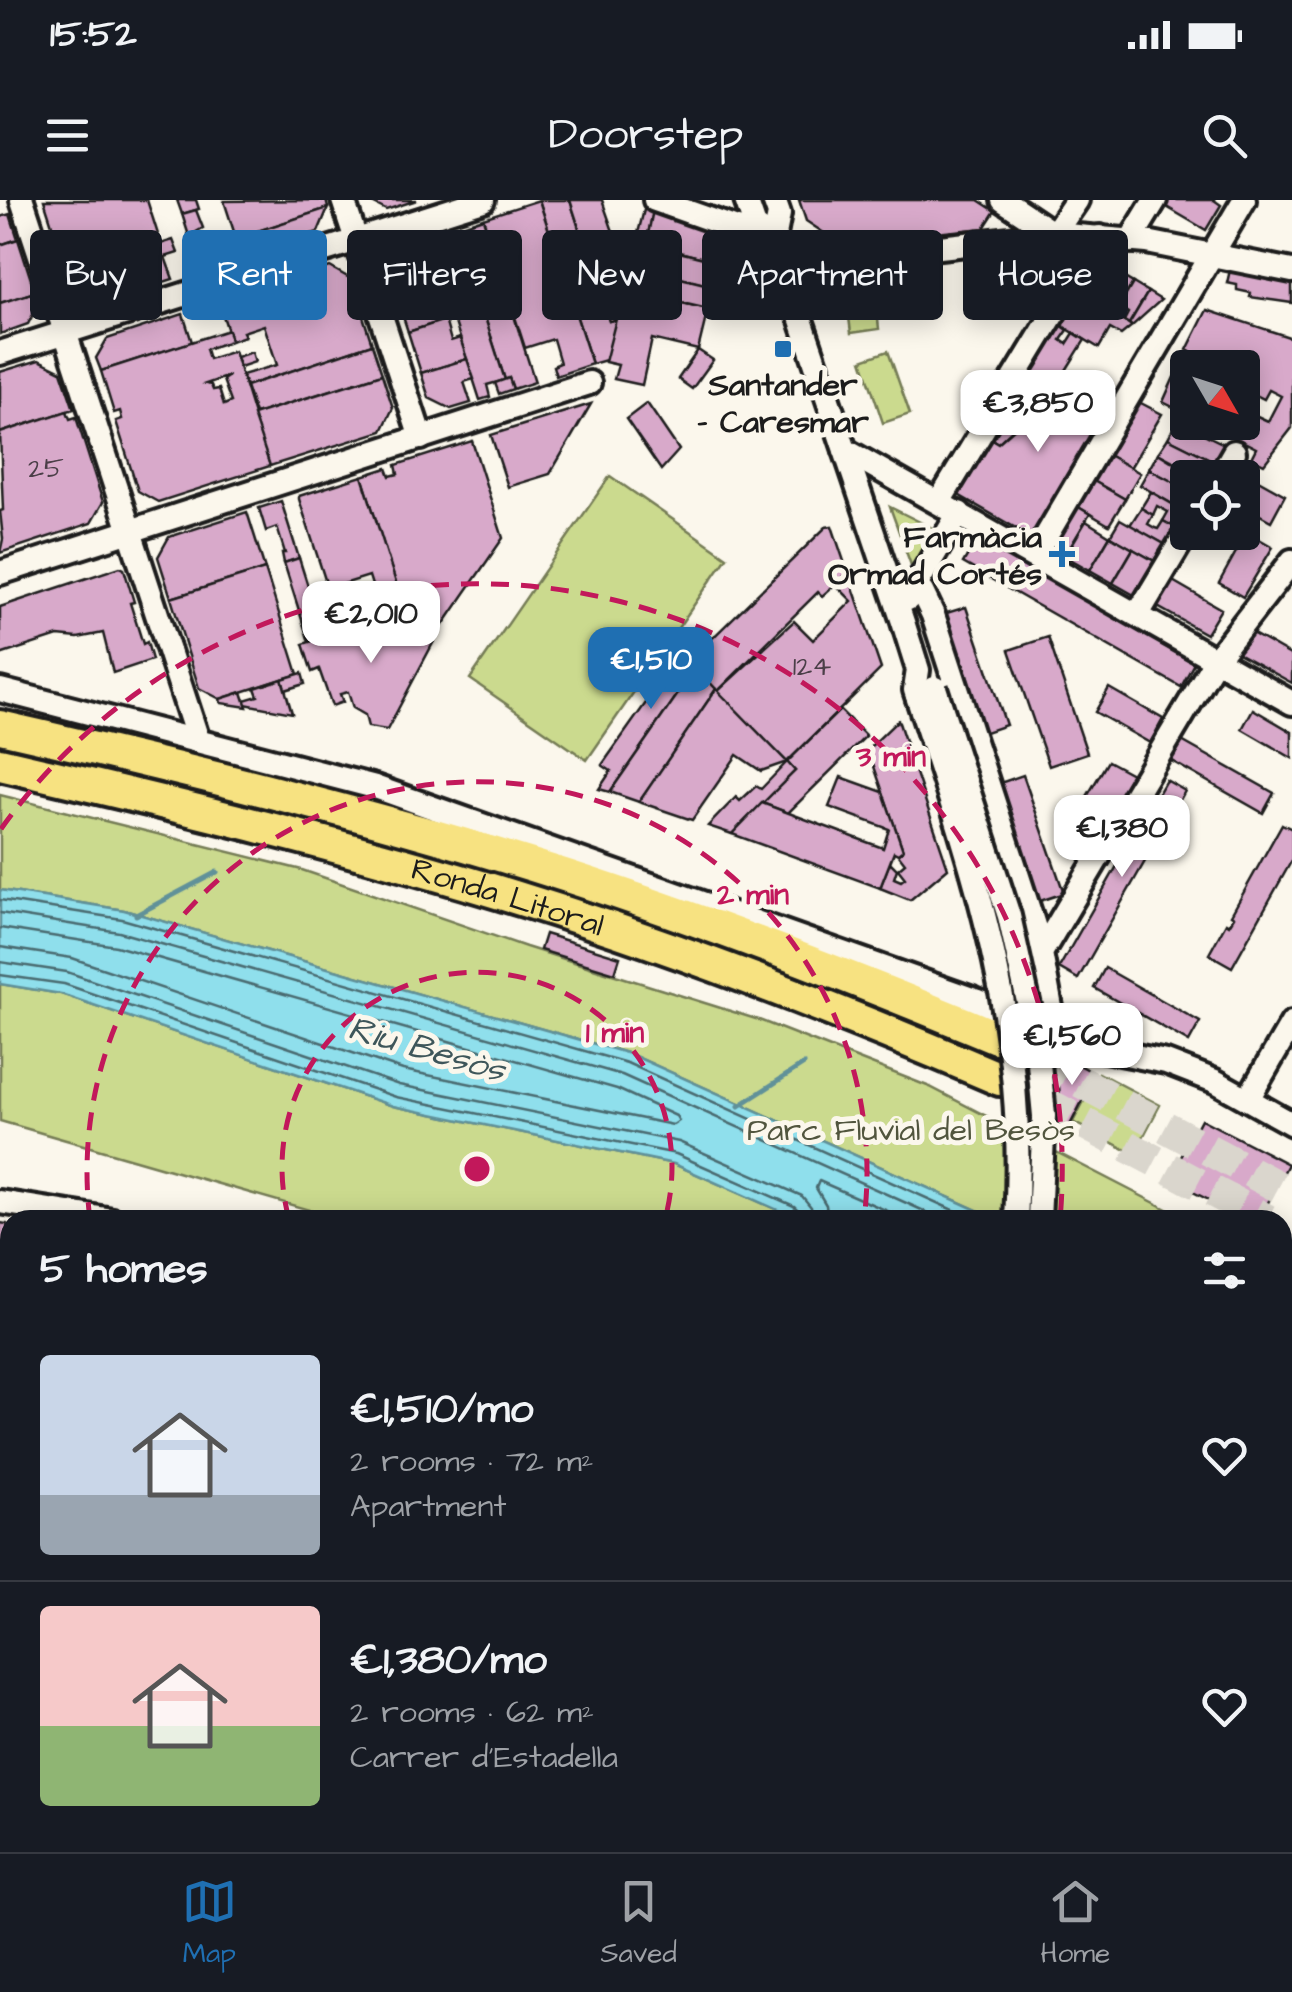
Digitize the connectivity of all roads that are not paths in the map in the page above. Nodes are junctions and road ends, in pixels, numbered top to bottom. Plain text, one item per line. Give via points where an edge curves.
1 (22, 200) edge
2 (342, 200) edge
3 (483, 200) edge
4 (656, 200) edge
5 (746, 200) edge
6 (774, 200) edge
7 (1003, 200) edge
8 (1076, 200) edge
9 (1155, 200) edge
10 (1244, 200) edge
11 (352, 230) edge
12 (390, 230) edge
13 (740, 230) edge
14 (762, 230) edge
15 (766, 230) edge
16 (1048, 230) edge
17 (1057, 230) edge
18 (1130, 242) joint
19 (347, 244) edge
20 (1212, 254) junction
21 (1292, 271) edge
22 (382, 320) edge
23 (801, 320) edge
24 (1054, 320) edge
25 (64, 332) junction
26 (0, 353) edge
27 (589, 383) dead end
28 (421, 438) junction
29 (845, 450) junction
30 (1234, 452) dead end
31 (1229, 460) edge
32 (949, 507) junction
33 (128, 531) junction
34 (1176, 550) edge
35 (1035, 556) junction
36 (1292, 561) edge
37 (0, 572) edge
38 (922, 592) dead end
39 (1138, 614) junction
40 (901, 615) junction
41 (1216, 659) junction
42 (918, 670) junction
43 (0, 690) edge
44 (1292, 703) edge
45 (0, 727) edge
46 (198, 740) junction
47 (0, 764) edge
48 (1039, 941) dead end
49 (1292, 1024) edge
50 (1056, 1035) junction
51 (996, 1036) tunnel mouth
52 (1000, 1079) tunnel mouth
53 (1248, 1099) junction
54 (1292, 1124) edge
55 (0, 1202) edge
56 (40, 1210) edge
57 (1017, 1210) edge
58 (1039, 1210) edge

1 - 25 street
2 - 11 street
3 - 12 street
4 - 13 street
5 - 14 street
6 - 15 street via 779,214
7 - 16 street
8 - 17 street
9 - 18 street
10 - 20 street
18 - 20 street
19 - 25 street
20 - 21 street
20 - 35 street
22 - 28 street
23 - 29 street
24 - 32 street
25 - 26 street
25 - 33 street
27 - 28 street
28 - 33 street
29 - 32 street
29 - 40 street
30 - 31 street
32 - 35 street
32 - 40 street
33 - 37 street
33 - 46 street
34 - 39 street
35 - 39 street
36 - 41 street
38 - 48 street
39 - 41 street
40 - 42 street
41 - 44 street
41 - 50 street via 1041,953
42 - 57 street, bridge via 915,690 969,854 1007,1013 1018,1110
42 - 58 street, bridge via 934,682 1025,983 1044,1116
43 - 46 street
45 - 51 highway, Ronda Litoral via 564,875
46 - 50 street via 375,788 976,1000
47 - 52 highway, Ronda Litoral via 524,900 762,981
49 - 53 street
50 - 53 street via 1166,1062
53 - 54 street
55 - 56 street

